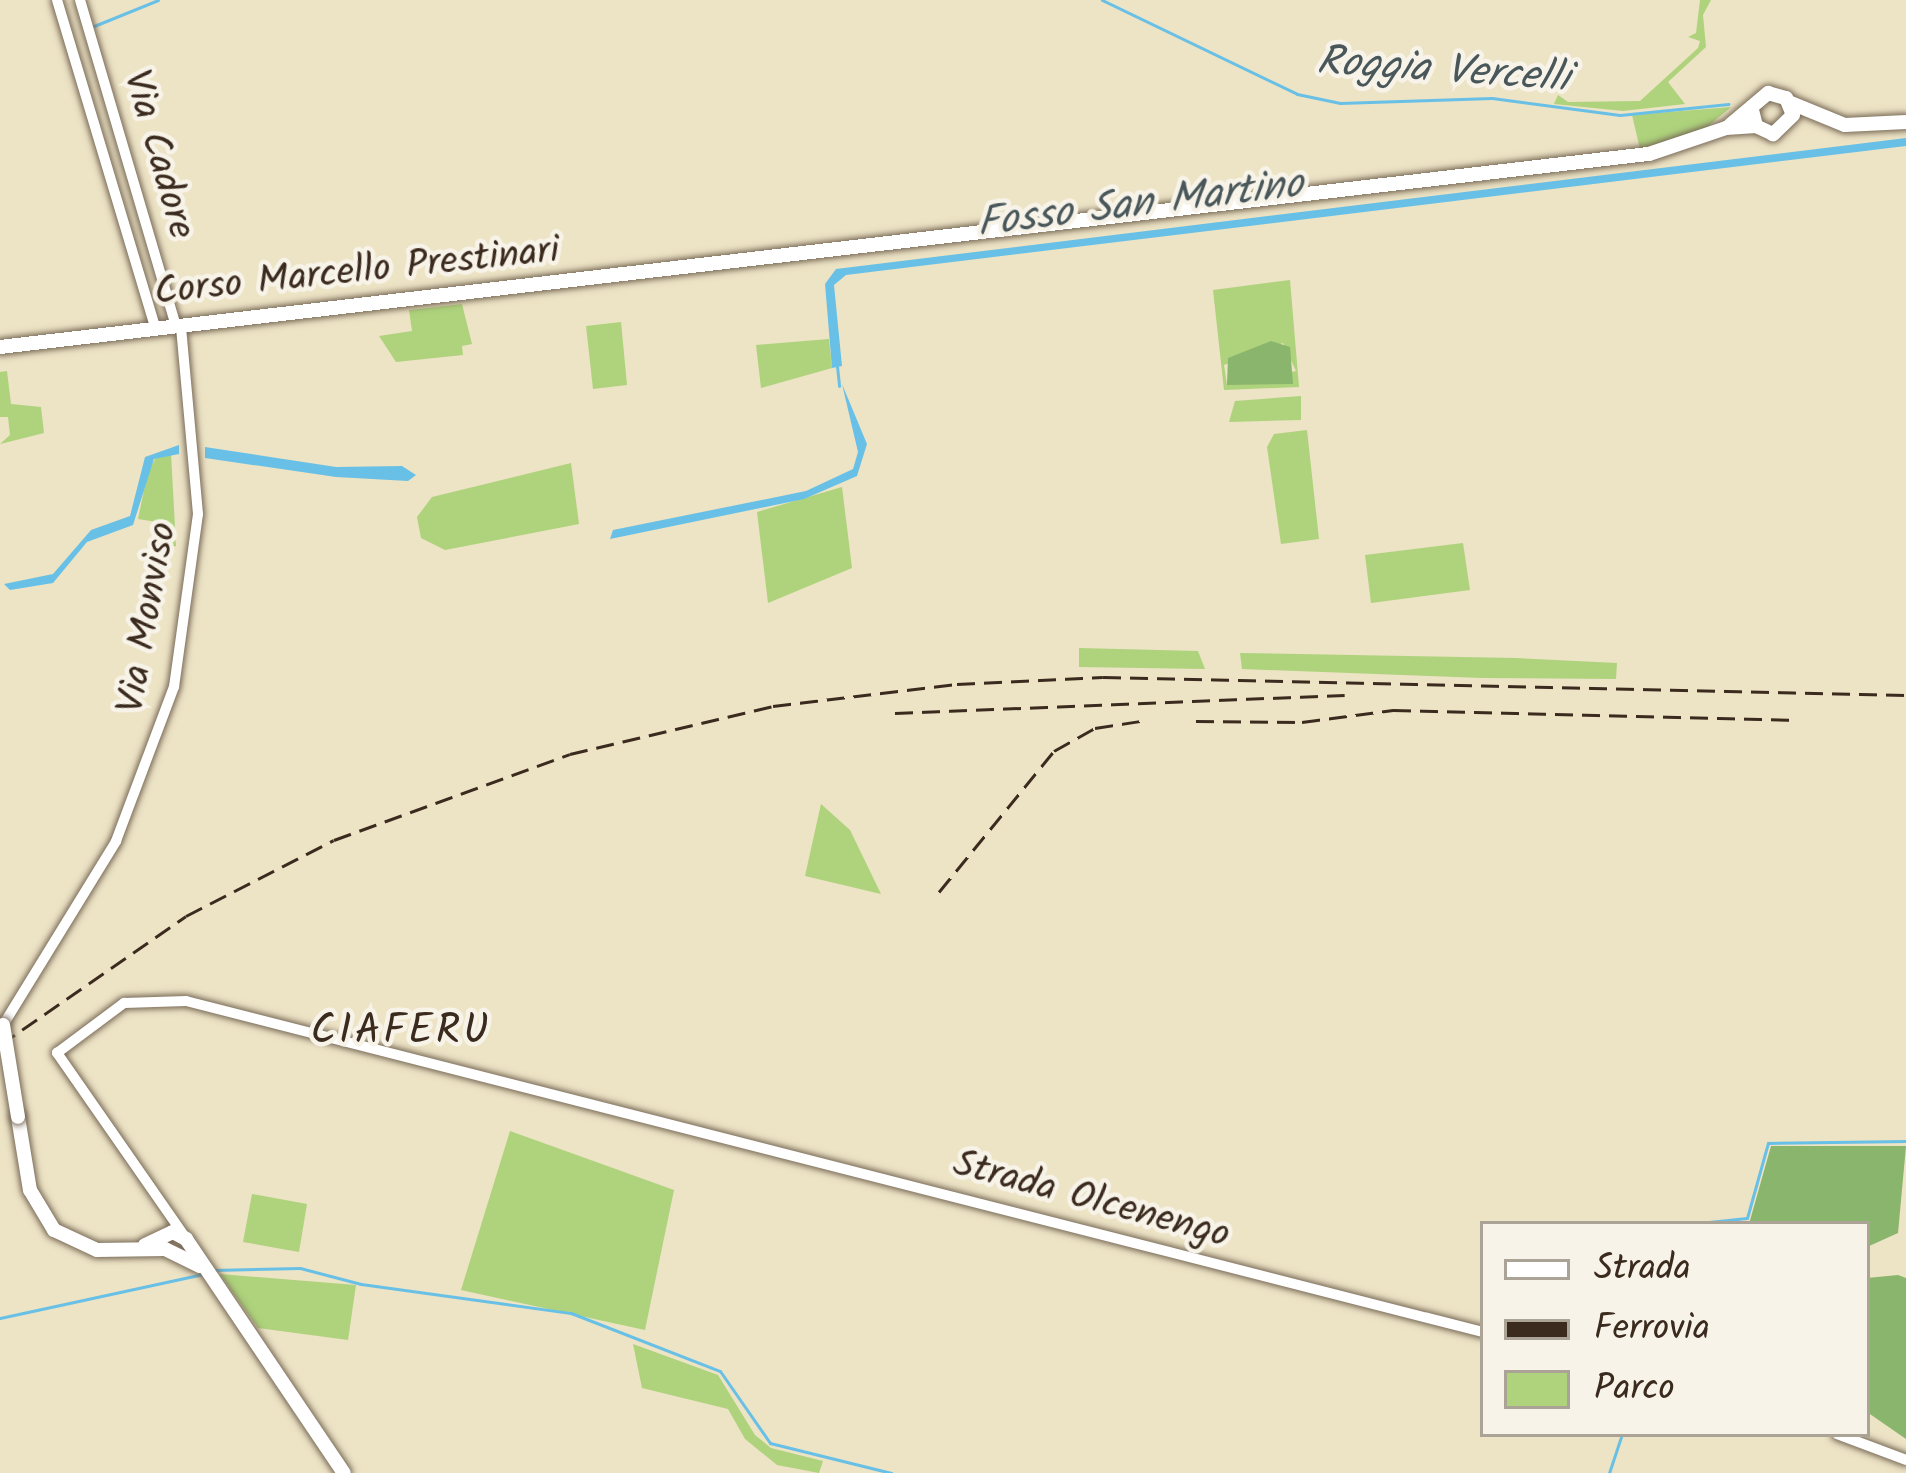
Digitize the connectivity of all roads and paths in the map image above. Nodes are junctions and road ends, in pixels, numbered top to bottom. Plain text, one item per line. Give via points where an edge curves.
1 (57, 0) edge
2 (80, 0) edge
3 (1791, 103) junction
4 (1752, 110) junction
5 (1820, 119) junction
6 (1906, 122) edge
7 (1790, 124) junction
8 (1756, 126) junction
9 (1726, 128) junction
10 (179, 326) junction
11 (156, 328) junction
12 (0, 346) edge
13 (1, 1018) edge
14 (175, 1241) junction
15 (1480, 1331) edge
16 (1845, 1437) edge
17 (1906, 1460) edge
18 (344, 1473) edge

1 - 11 street
2 - 10 street, Via Cadore
3 - 4 main road via 1768,93
3 - 5 main road
3 - 7 main road
4 - 8 main road
4 - 9 main road
5 - 6 main road
5 - 7 main road
7 - 8 main road via 1773,134
8 - 9 main road
9 - 10 main road, Corso Marcello Prestinari via 1649,154
10 - 11 main road, Corso Marcello Prestinari
10 - 13 street, Via Monviso via 197,451 193,568 169,705 116,842 47,959
11 - 12 main road, Corso Marcello Prestinari
13 - 14 main road, bridge via 35,1203 54,1229 82,1246 122,1250
14 - 15 street, Strada Olcenengo via 166,1210 57,1053 124,1004 166,998
14 - 18 main road via 206,1272
16 - 17 street

